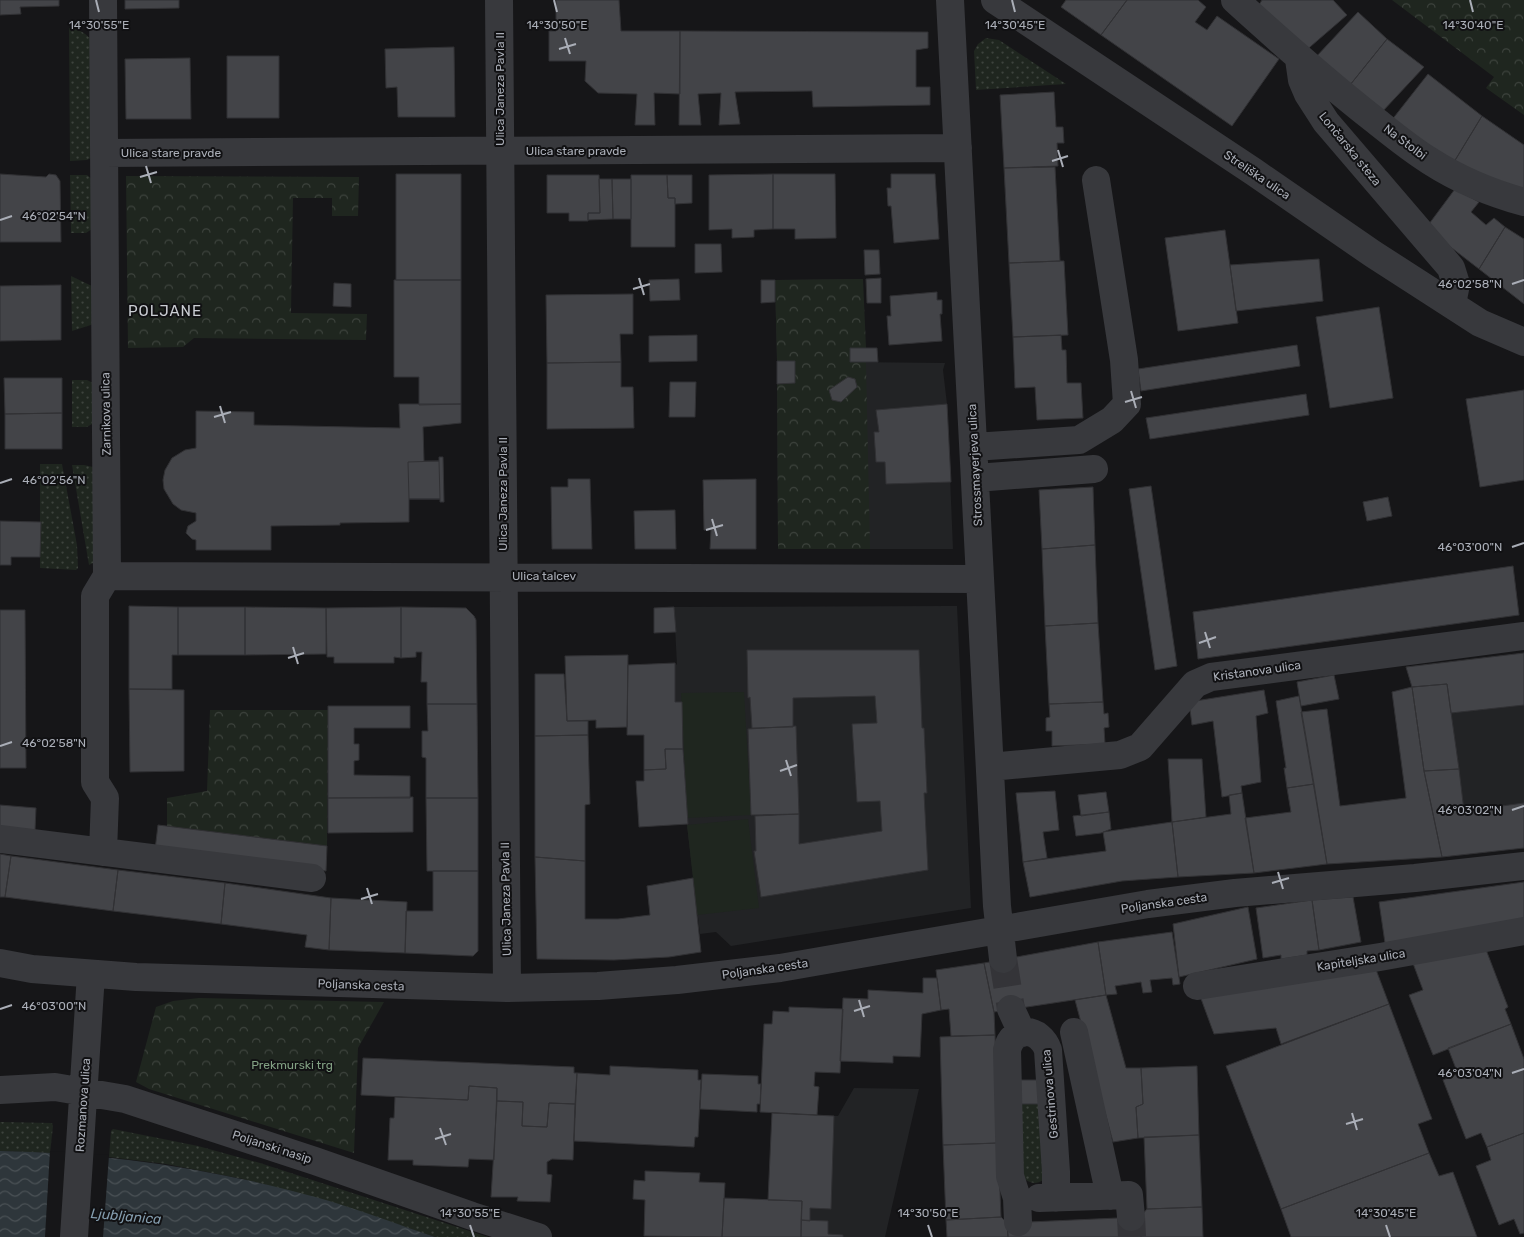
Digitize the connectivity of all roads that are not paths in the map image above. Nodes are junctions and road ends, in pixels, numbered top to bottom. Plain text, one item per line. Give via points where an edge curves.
1 (103, 0) edge
2 (499, 0) edge
3 (950, 0) edge
4 (995, 0) edge
5 (1235, 0) edge
6 (1299, 59) junction
7 (958, 148) junction
8 (500, 151) junction
9 (104, 153) junction
10 (1096, 180) dead end
11 (1524, 202) edge
12 (1452, 304) junction
13 (1524, 342) edge
14 (1065, 441) junction
15 (974, 446) junction
16 (1094, 469) dead end
17 (1066, 471) junction
18 (976, 478) junction
19 (107, 576) junction
20 (503, 576) junction
21 (980, 579) junction
22 (1524, 636) edge
23 (990, 767) junction
24 (0, 839) edge
25 (103, 852) junction
26 (1524, 866) edge
27 (312, 878) dead end
28 (999, 930) junction
29 (1524, 930) edge
30 (1004, 959) tunnel mouth
31 (0, 963) edge
32 (91, 974) junction
33 (1197, 986) dead end
34 (507, 988) junction
35 (1074, 1032) dead end
36 (0, 1090) edge
37 (84, 1092) junction
38 (1110, 1196) junction
39 (1056, 1198) junction
40 (1131, 1217) tunnel mouth
41 (74, 1237) edge
42 (538, 1237) edge

1 - 9 street, Zarnikova ulica
2 - 8 street, Ulica Janeza Pavla II
3 - 7 street, Strossmayerjeva ulica
4 - 12 street, Streliška ulica
5 - 6 street
6 - 11 street, Na Stolbi via 1428,160 1492,191
6 - 12 street, Lončarska steza via 1308,94 1326,122 1451,268 1456,284
7 - 8 street, Ulica stare pravde
7 - 15 street, Strossmayerjeva ulica
8 - 9 street, Ulica stare pravde
8 - 20 street, Ulica Janeza Pavla II
9 - 19 street, Zarnikova ulica
10 - 14 street via 1124,360 1127,404 1112,420 1079,440
12 - 13 street, Streliška ulica via 1480,323
14 - 15 street
14 - 17 street
15 - 18 street, Strossmayerjeva ulica
16 - 17 street
17 - 18 street
18 - 21 street, Strossmayerjeva ulica
19 - 20 street, Ulica talcev
19 - 25 street, Zarnikova ulica via 95,596 95,782 105,798
20 - 21 street, Ulica talcev
20 - 34 street, Ulica Janeza Pavla II
21 - 23 street, Strossmayerjeva ulica
22 - 23 street, Kristanova ulica via 1211,677 1195,684 1140,747 1120,755
23 - 28 street, Strossmayerjeva ulica
24 - 25 street
25 - 27 street
26 - 28 street, Poljanska cesta via 1235,893 1148,904
28 - 30 street
28 - 34 street, Poljanska cesta via 780,968 598,986
29 - 33 street, Kapiteljska ulica
31 - 32 street, Poljanska cesta
32 - 34 street, Poljanska cesta
32 - 37 street, Rozmanova ulica
35 - 38 street
36 - 37 street, Poljanski nasip via 55,1087
37 - 41 street, Rozmanova ulica
37 - 42 street, Poljanski nasip via 124,1099
38 - 39 street, Gestrinova ulica
38 - 40 street, Gestrinova ulica via 1130,1195
39 - 39 street, Gestrinova ulica via 1048,1050 1041,1036 1016,1021 1014,1036 1007,1050 1010,1176 1018,1210

